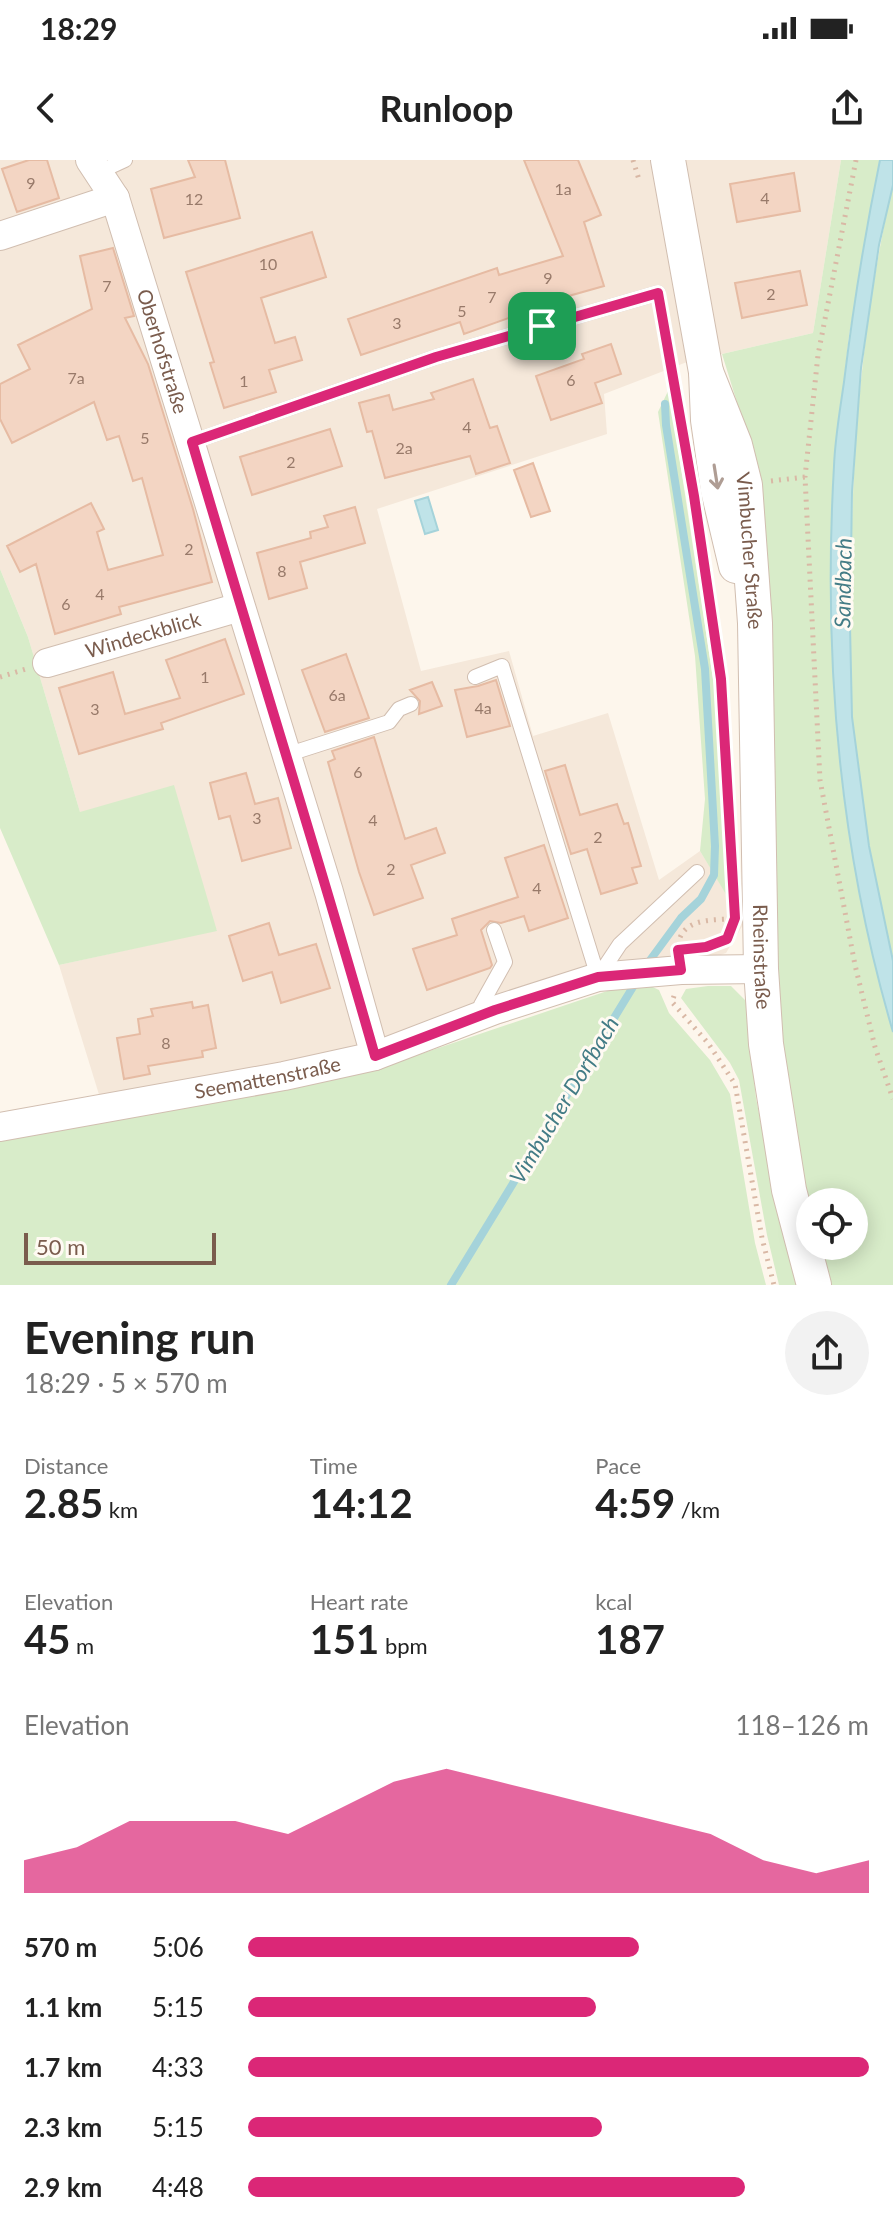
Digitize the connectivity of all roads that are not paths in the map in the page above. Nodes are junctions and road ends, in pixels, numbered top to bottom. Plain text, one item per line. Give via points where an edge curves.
1 (125, 160) edge
2 (668, 160) edge
3 (95, 166) edge
4 (115, 198) junction
5 (0, 236) edge
6 (658, 293) road end
7 (192, 442) junction
8 (240, 607) junction
9 (755, 623) joint
10 (47, 663) dead end
11 (475, 677) dead end
12 (411, 704) dead end
13 (286, 755) junction
14 (697, 872) dead end
15 (494, 930) dead end
16 (761, 969) junction
17 (598, 977) junction
18 (484, 1015) junction
19 (375, 1056) junction
20 (0, 1127) edge
21 (814, 1285) edge

1 - 3 lane
2 - 9 street, Vimbucher Straße via 706,372 718,490
3 - 4 street, Oberhofstraße
4 - 5 street
4 - 7 street, Oberhofstraße
6 - 7 lane via 436,357
7 - 8 street, Oberhofstraße
8 - 10 street, Windeckblick
8 - 13 street, Oberhofstraße
9 - 16 street, Rheinstraße
11 - 17 lane via 502,666
12 - 13 lane via 389,722
13 - 19 street, Oberhofstraße
14 - 17 lane via 620,944
15 - 18 lane via 505,962 481,1005
16 - 17 street, Seemattenstraße via 680,960
16 - 21 street, Rheinstraße via 775,1108
17 - 18 street, Seemattenstraße
18 - 19 street, Seemattenstraße
19 - 20 street, Seemattenstraße

